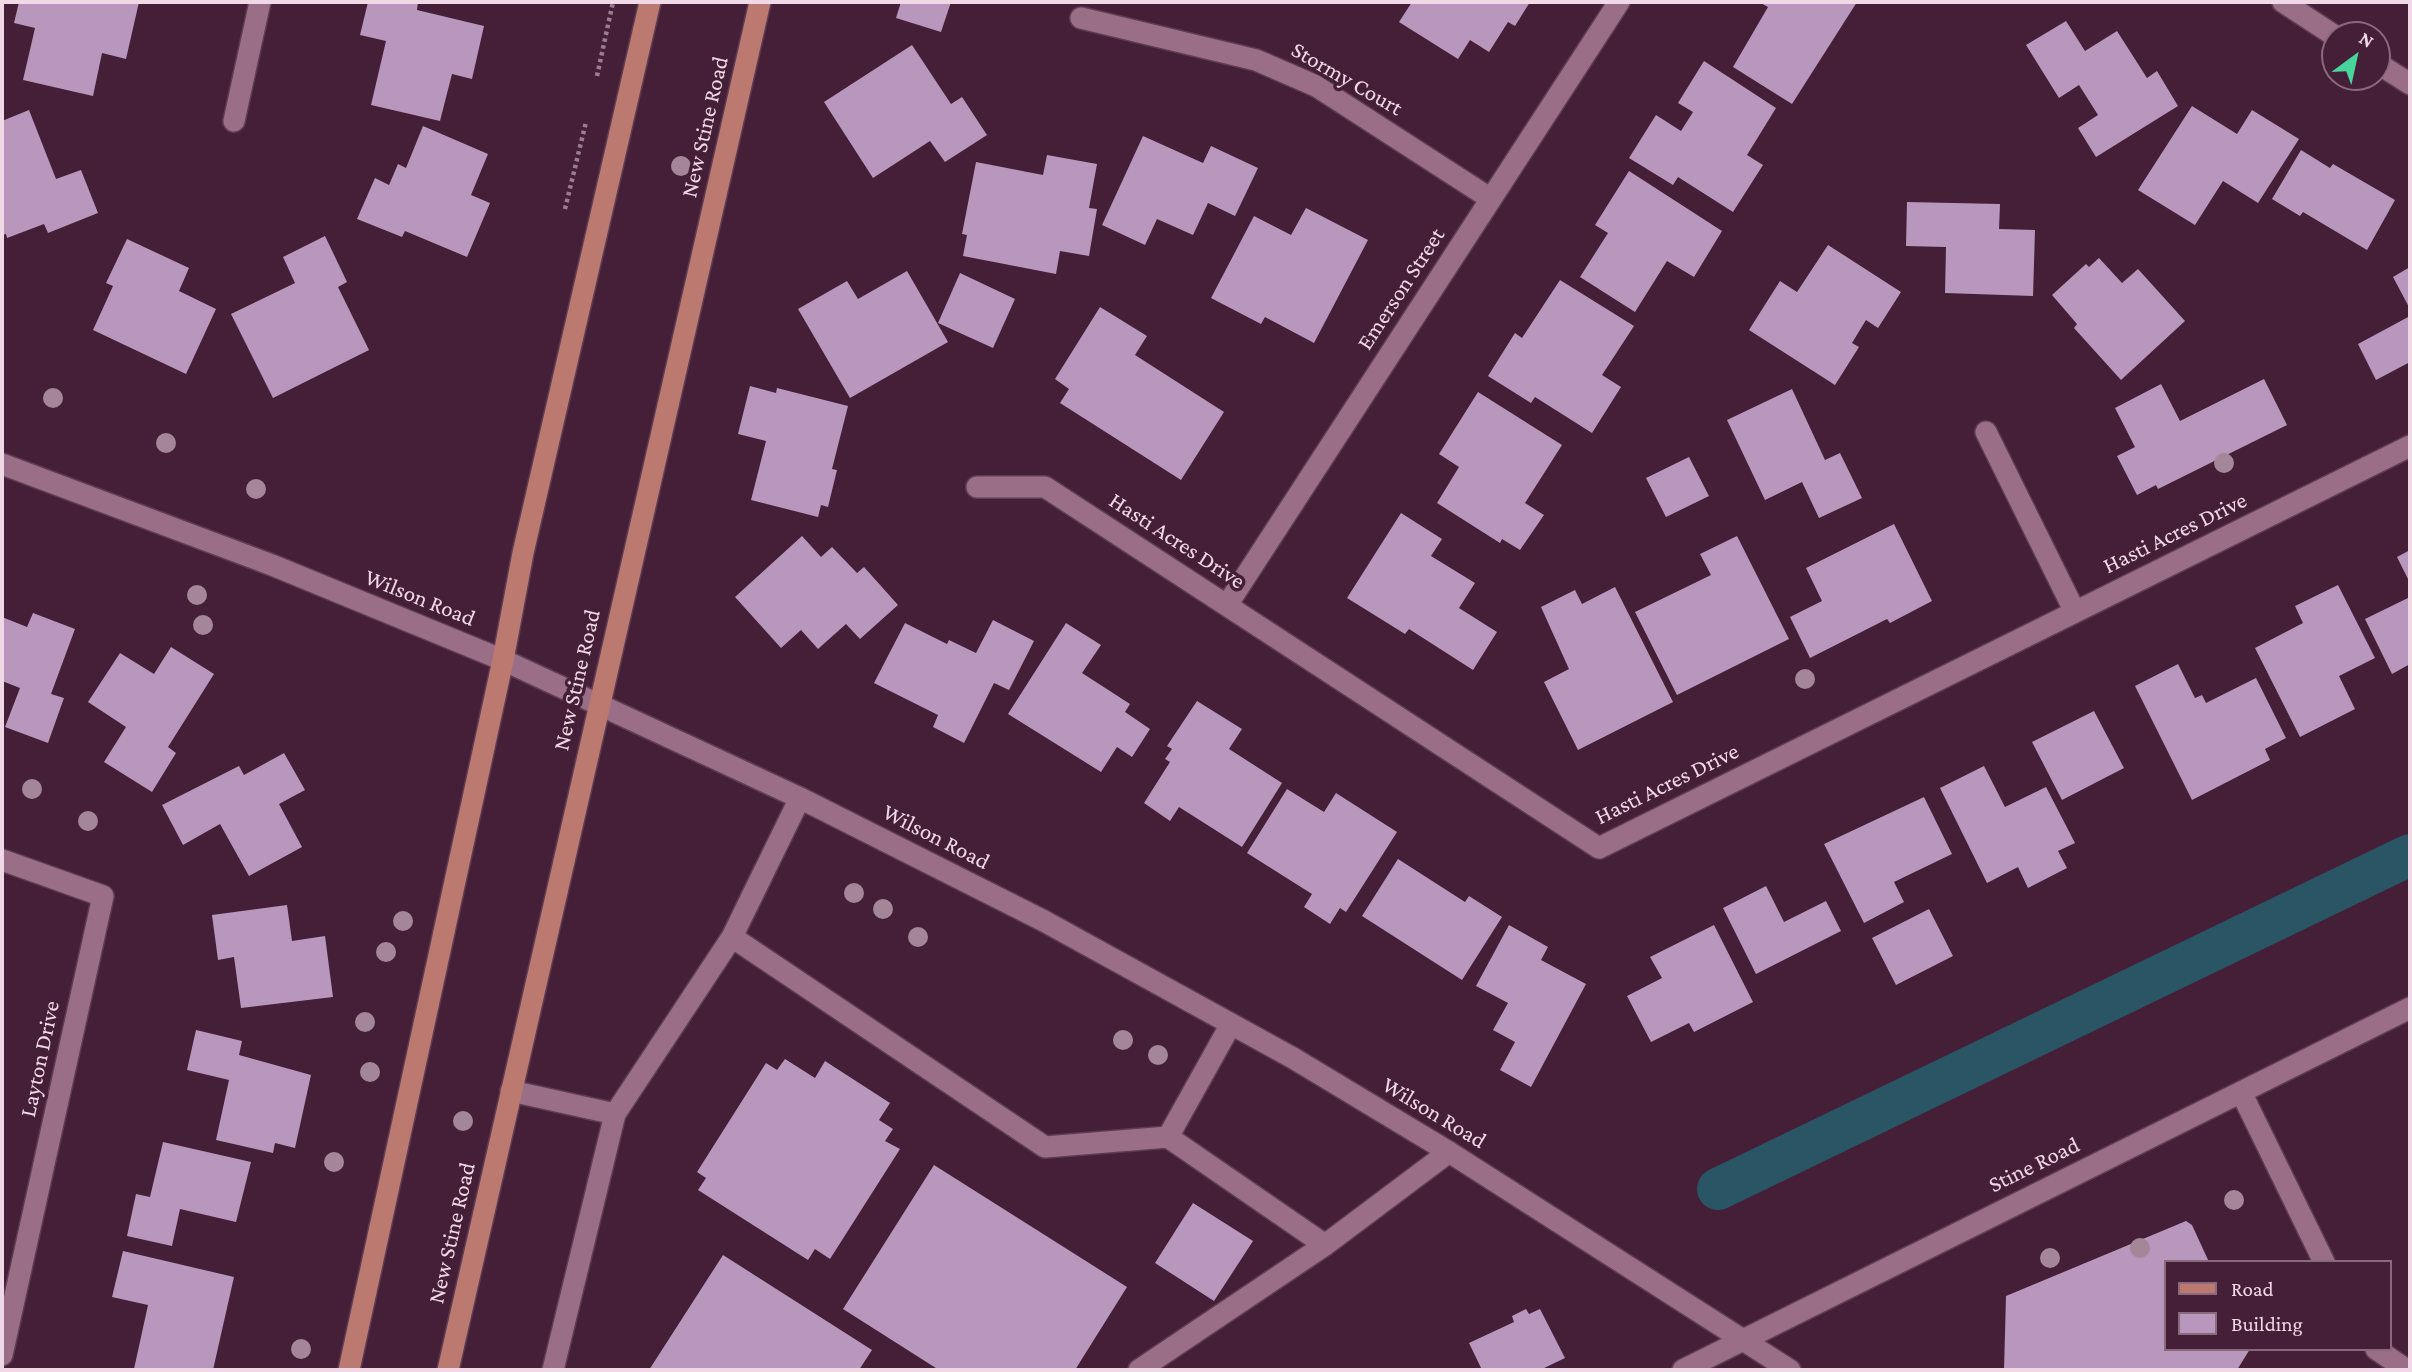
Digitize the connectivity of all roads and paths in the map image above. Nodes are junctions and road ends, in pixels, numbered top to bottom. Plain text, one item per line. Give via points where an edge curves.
1 (260, 2) edge
2 (613, 2) edge
3 (650, 2) edge
4 (760, 2) edge
5 (1619, 2) edge
6 (2283, 2) edge
7 (1081, 18) dead end
8 (2321, 27) edge
9 (2391, 72) edge
10 (597, 77) dead end
11 (2410, 84) edge
12 (588, 116) dead end
13 (234, 121) dead end
14 (1491, 199) junction
15 (565, 209) dead end
16 (1986, 432) dead end
17 (2410, 446) edge
18 (2, 464) edge
19 (977, 487) dead end
20 (1227, 605) junction
21 (2075, 612) junction
22 (503, 660) junction
23 (598, 705) junction
24 (800, 798) junction
25 (2, 860) edge
26 (732, 937) junction
27 (2410, 1008) edge
28 (1231, 1024) junction
29 (511, 1091) junction
30 (2241, 1092) junction
31 (615, 1114) junction
32 (1168, 1137) junction
33 (1449, 1152) junction
34 (1325, 1245) junction
35 (2323, 1260) edge
36 (1742, 1339) junction
37 (2379, 1351) edge
38 (2, 1355) edge
39 (349, 1370) edge
40 (448, 1370) edge
41 (553, 1370) edge
42 (1139, 1370) edge
43 (1683, 1370) edge
44 (1790, 1370) edge
45 (2407, 1370) edge

1 - 13 street
2 - 10 path
3 - 22 main road via 523,553
4 - 23 main road, New Stine Road
5 - 14 street, Emerson Street
6 - 8 street
7 - 14 street, Stormy Court via 1256,60 1316,86
9 - 11 street
12 - 15 path
14 - 20 street, Emerson Street
16 - 21 street
17 - 21 street, Hasti Acres Drive
18 - 22 street, Wilson Road via 272,565
19 - 20 street, Hasti Acres Drive via 1045,487
20 - 21 street, Hasti Acres Drive via 1599,848
22 - 23 street, Wilson Road
22 - 39 main road
23 - 24 street, Wilson Road
23 - 29 main road, New Stine Road
24 - 26 street
24 - 28 street, Wilson Road via 1044,921
25 - 38 street, Layton Drive via 103,896
26 - 31 street
26 - 32 street via 1045,1147
27 - 30 street, Stine Road
28 - 32 street
28 - 33 street, Wilson Road
29 - 31 street
29 - 40 main road, New Stine Road
30 - 35 street
30 - 36 street, Stine Road
31 - 41 street
32 - 34 street
33 - 34 street
33 - 36 street, Wilson Road
34 - 42 street
36 - 43 street, Stine Road
36 - 44 street, Wilson Road
37 - 45 street

